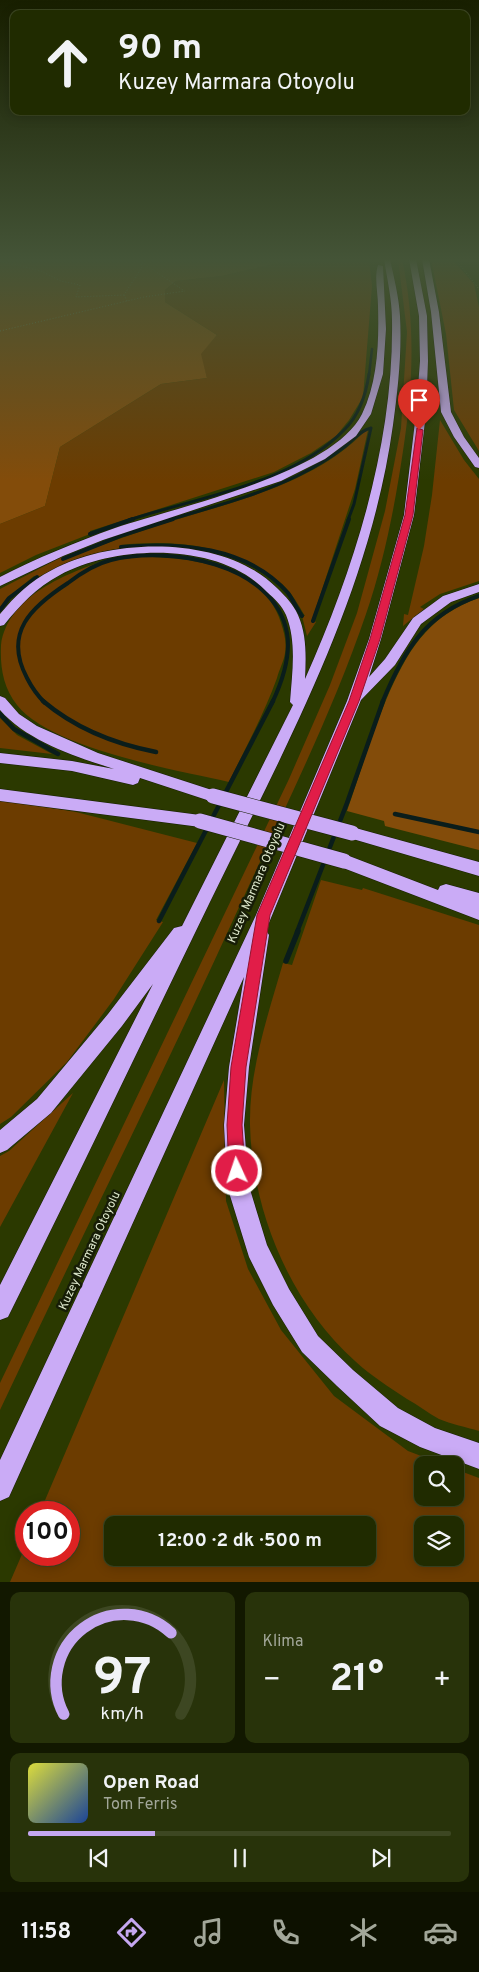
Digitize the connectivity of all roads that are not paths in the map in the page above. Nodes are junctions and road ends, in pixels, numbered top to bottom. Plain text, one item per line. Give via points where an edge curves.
1 (381, 333) edge
2 (395, 333) edge
3 (423, 333) edge
4 (437, 333) edge
5 (479, 465) edge
6 (0, 582) edge
7 (479, 588) edge
8 (0, 622) edge
9 (0, 701) edge
10 (354, 701) junction
11 (297, 708) junction
12 (0, 758) edge
13 (0, 795) edge
14 (213, 796) junction
15 (352, 834) junction
16 (344, 861) junction
17 (479, 862) edge
18 (479, 869) edge
19 (479, 900) edge
20 (201, 904) junction
21 (479, 913) edge
22 (264, 915) junction
23 (0, 1143) edge
24 (0, 1309) edge
25 (479, 1456) edge
26 (0, 1488) edge

1 - 6 highway via 376,388 368,409 355,432 331,451 296,470 239,492 93,540 26,567
2 - 11 highway via 392,390 380,474 362,545 338,614
3 - 10 highway, Kuzey Marmara Otoyolu via 421,413 409,515 375,639
4 - 5 highway via 446,412
7 - 10 highway via 447,599 417,621 390,662
8 - 11 highway via 33,586 78,563 109,554 148,549 185,551 219,558 247,569 287,605 297,631
9 - 14 highway via 32,730 58,742 93,757
10 - 22 highway, Kuzey Marmara Otoyolu
11 - 20 highway
12 - 14 highway via 72,766
13 - 16 highway, bridge via 200,821
14 - 15 highway, bridge
15 - 17 highway
15 - 18 highway
16 - 19 highway
16 - 21 highway
20 - 23 highway via 115,1020 44,1106
20 - 24 highway
22 - 25 highway via 239,1067 234,1125 238,1186 257,1249 280,1297 310,1344 345,1378 389,1417 429,1438
22 - 26 highway, Kuzey Marmara Otoyolu

